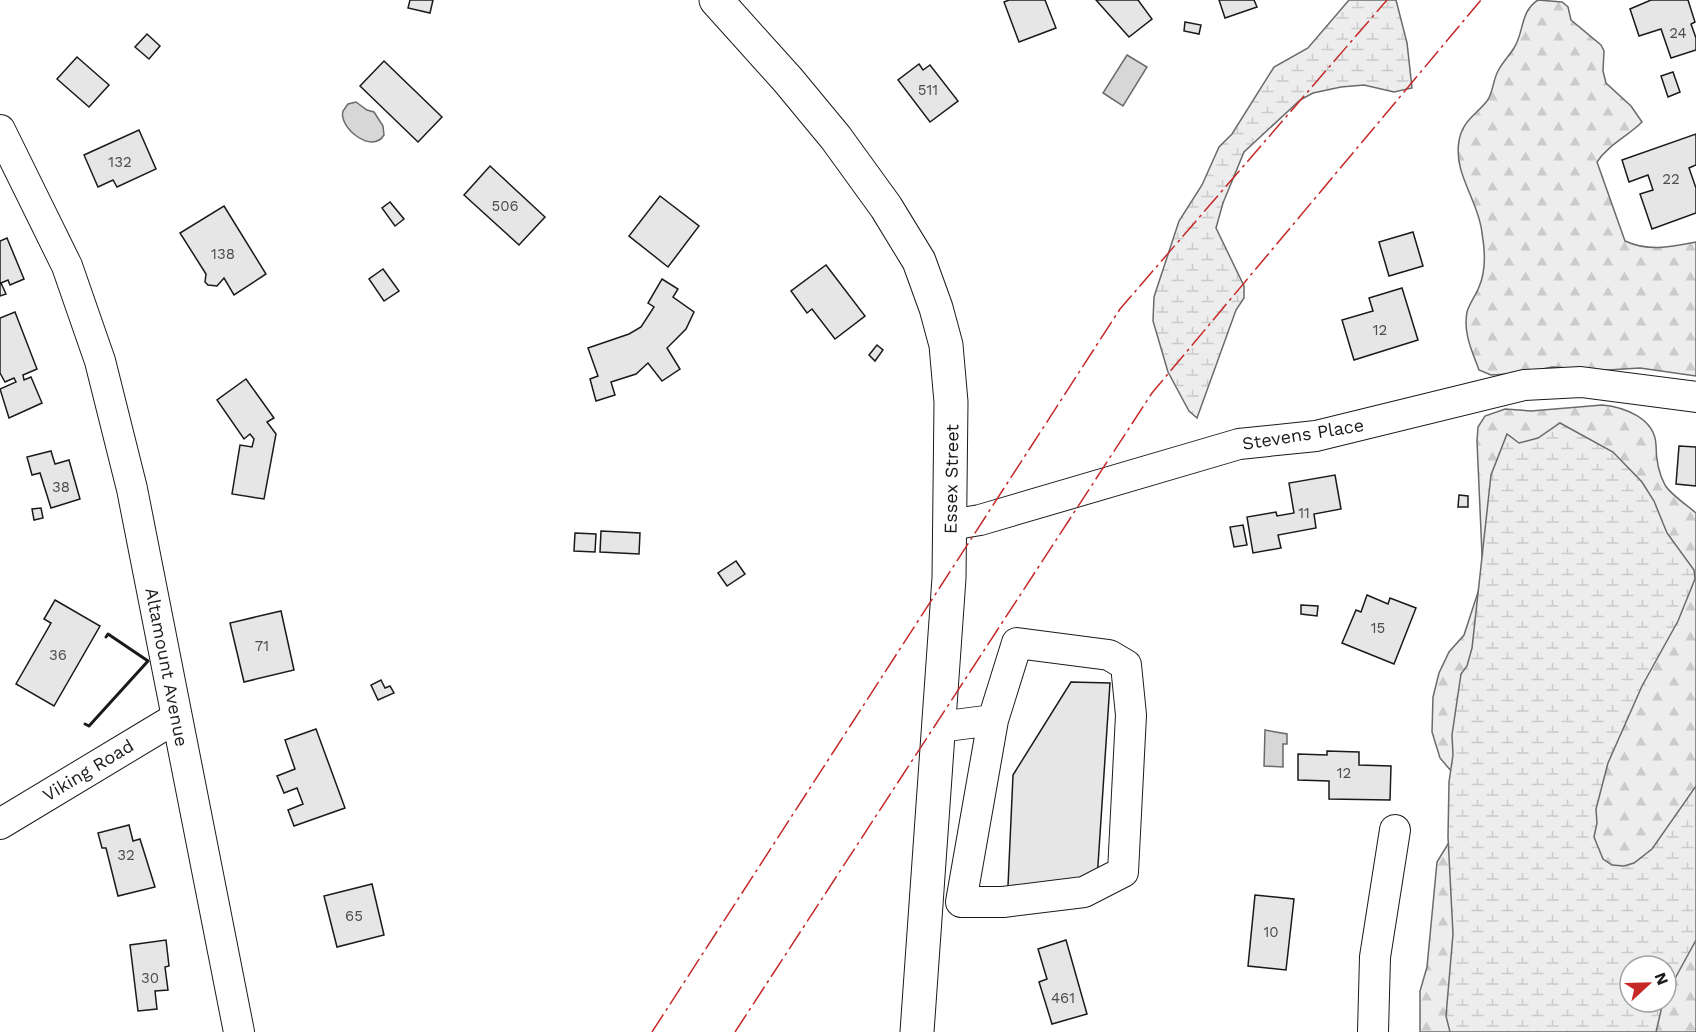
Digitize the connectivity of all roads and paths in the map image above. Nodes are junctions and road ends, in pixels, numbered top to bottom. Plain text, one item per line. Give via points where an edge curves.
1 (716, 0) edge
2 (0, 130) edge
3 (1696, 397) edge
4 (950, 525) junction
5 (176, 718) junction
6 (993, 720) junction
7 (939, 727) junction
8 (0, 824) edge
9 (1395, 830) dead end
10 (928, 901) junction
11 (961, 902) junction
12 (239, 1032) edge
13 (917, 1032) edge
14 (1373, 1032) edge

1 - 4 main road, Essex Street via 836,138 919,261 941,324 949,375
2 - 5 street, Altamount Avenue via 44,215 100,361 132,489
3 - 4 street, Stevens Place via 1581,382 1524,386 1316,436 1239,444 980,520
4 - 7 main road, Essex Street
5 - 8 street, Viking Road
5 - 12 street, Altamount Avenue
6 - 7 street
6 - 11 street
6 - 11 street via 1017,643 1109,655 1126,665 1131,715 1123,872 1084,892 1003,902
7 - 10 main road, Essex Street
9 - 14 street via 1375,957
10 - 11 street
10 - 13 main road, Essex Street

